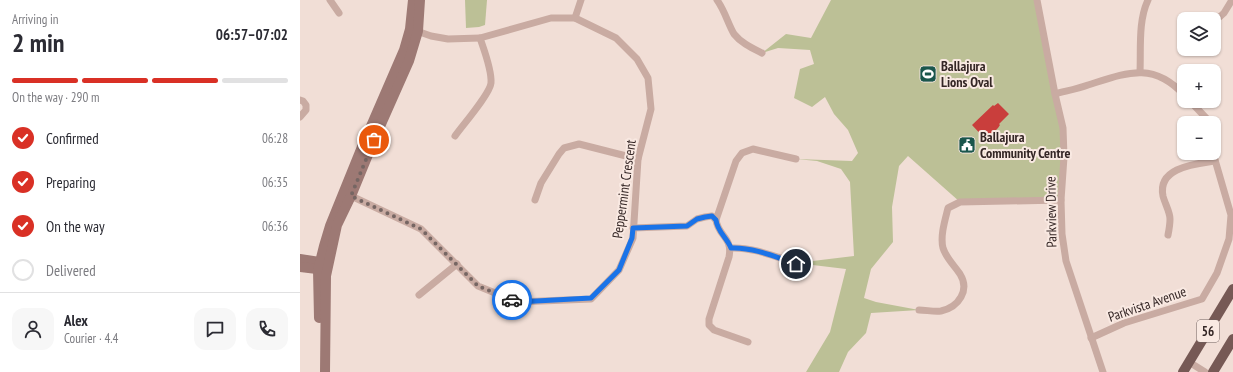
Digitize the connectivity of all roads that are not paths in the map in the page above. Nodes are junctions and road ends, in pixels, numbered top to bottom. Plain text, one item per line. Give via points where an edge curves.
1 (330, 0) edge
2 (413, 0) edge
3 (420, 0) edge
4 (581, 0) edge
5 (717, 0) edge
6 (1037, 0) edge
7 (1148, 0) edge
8 (1232, 0) edge
9 (340, 13) dead end
10 (1221, 15) edge
11 (576, 18) junction
12 (414, 30) junction
13 (480, 38) junction
14 (762, 53) dead end
15 (1140, 72) junction
16 (1177, 88) edge
17 (1055, 94) junction
18 (300, 100) edge
19 (1197, 108) edge
20 (1204, 116) edge
21 (300, 117) edge
22 (455, 136) dead end
23 (638, 159) junction
24 (796, 159) dead end
25 (1215, 161) joint
26 (348, 194) junction
27 (535, 200) dead end
28 (1061, 200) junction
29 (1232, 214) edge
30 (716, 220) junction
31 (633, 228) junction
32 (1168, 235) dead end
33 (731, 248) junction
34 (300, 259) edge
35 (457, 264) junction
36 (796, 264) dead end
37 (300, 267) edge
38 (323, 267) junction
39 (1233, 289) edge
40 (419, 295) dead end
41 (919, 310) dead end
42 (1091, 338) junction
43 (1233, 339) edge
44 (748, 342) dead end
45 (1189, 362) junction
46 (320, 372) edge
47 (325, 372) edge
48 (1103, 372) edge
49 (1183, 372) edge
50 (1205, 372) edge
51 (1213, 372) edge

1 - 9 street
2 - 12 main road
3 - 12 main road
4 - 11 street
5 - 14 street via 724,9 734,34 747,46
6 - 17 street, Parkview Drive
7 - 15 street via 1141,29
8 - 10 street
11 - 13 street, Peppermint Crescent via 551,18
11 - 23 street, Peppermint Crescent via 616,38 636,59 648,78 651,109
12 - 13 street, Peppermint Crescent via 448,39
12 - 26 main road
13 - 22 street via 492,84
15 - 16 street via 1162,78
15 - 17 street via 1114,76
17 - 28 street, Parkview Drive via 1063,128
18 - 21 street via 306,105 306,110
19 - 20 street
23 - 27 street via 579,144 564,148 541,182
23 - 31 street, Peppermint Crescent
24 - 30 street via 753,150 742,153 736,161
25 - 29 street, Parkvista Avenue
25 - 32 street via 1185,166 1173,172 1164,182 1162,194 1171,218
26 - 35 street, Peppermint Crescent via 421,229
26 - 38 main road via 330,226
28 - 41 street via 960,202 948,208 942,238 943,248 961,275 963,292 958,302 946,308
28 - 42 street, Parkview Drive via 1066,261
29 - 42 street, Parkvista Avenue via 1229,239 1217,274 1202,299 1124,324
30 - 31 street via 712,216 697,219 687,226
30 - 33 street
31 - 35 street, Peppermint Crescent via 632,238 619,270 591,298 518,302 478,286
33 - 36 street via 758,251
33 - 44 street via 709,325 714,330
34 - 38 main road
35 - 40 street
37 - 38 main road
38 - 46 main road
38 - 47 main road
39 - 45 main road, 56
42 - 48 street, Parkview Drive
43 - 51 main road, 56
45 - 49 main road, 56
45 - 50 street

